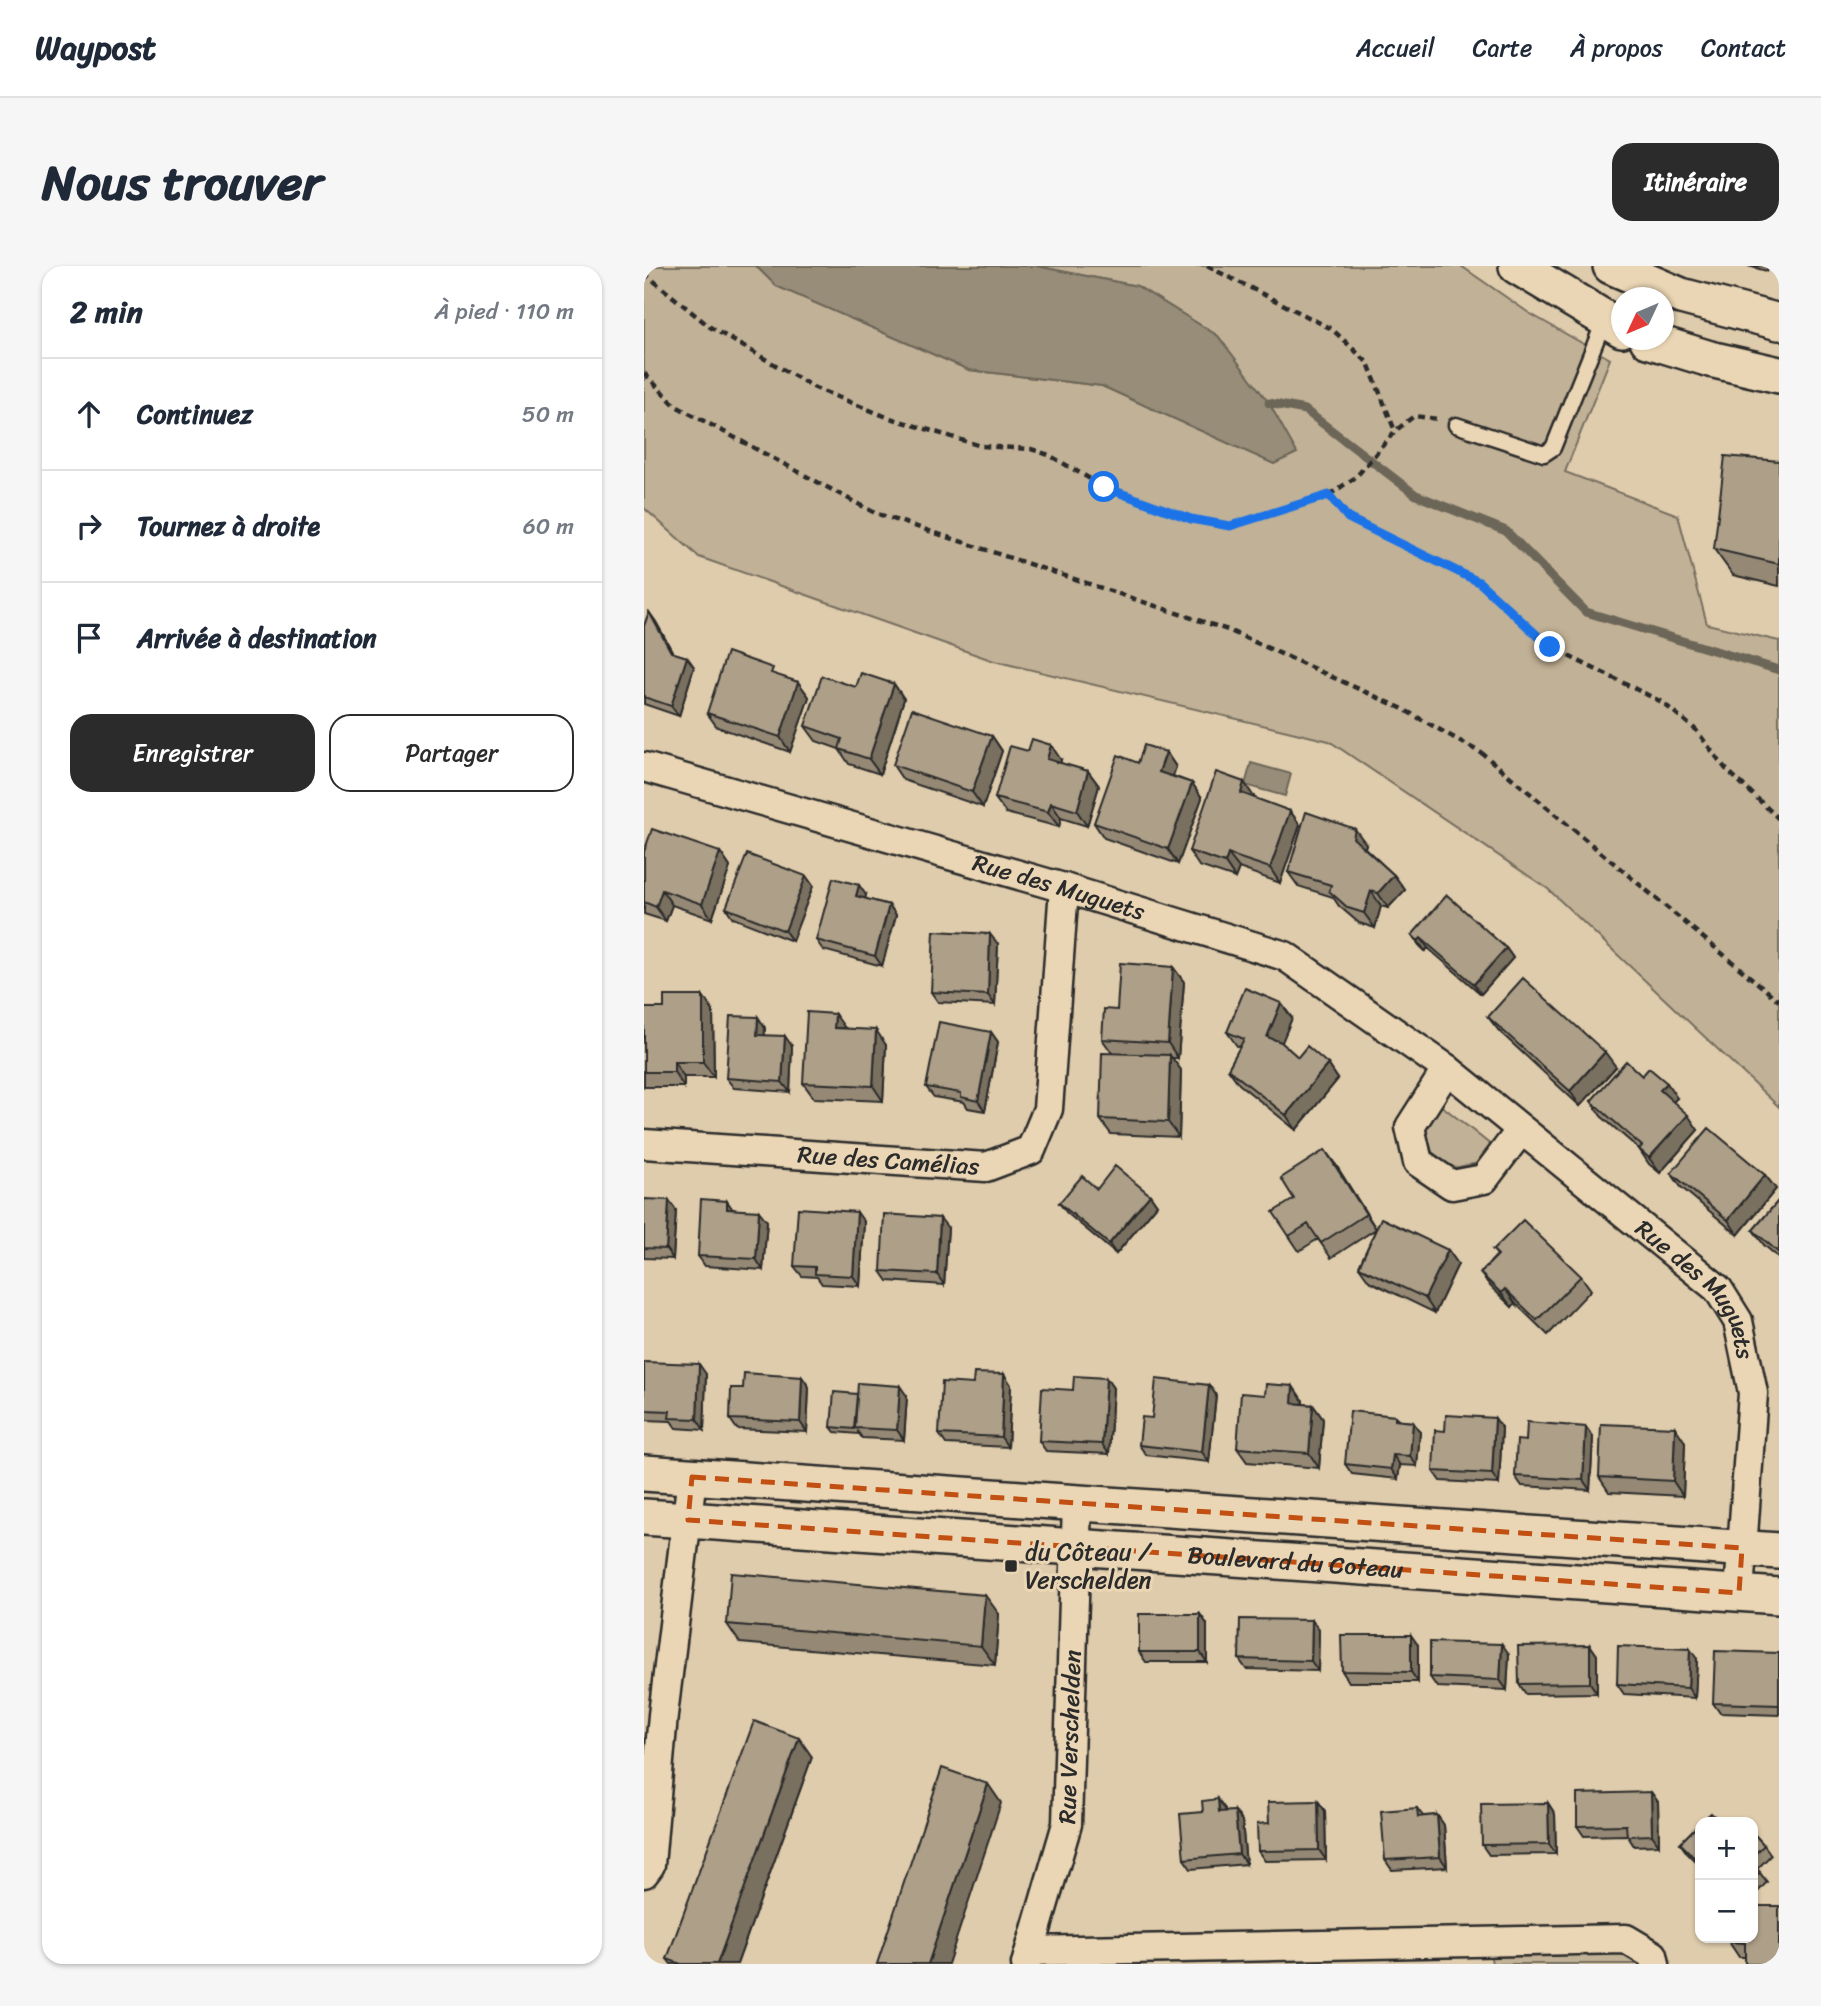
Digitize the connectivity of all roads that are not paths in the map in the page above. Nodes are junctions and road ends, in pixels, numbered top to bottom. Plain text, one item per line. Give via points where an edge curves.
1 (1517, 266) edge
2 (1611, 266) edge
3 (1779, 321) edge
4 (1611, 324) edge
5 (1611, 329) edge
6 (1674, 348) edge
7 (1779, 375) edge
8 (1455, 425) road end
9 (644, 766) edge
10 (1064, 888) junction
11 (1447, 1069) junction
12 (1521, 1130) junction
13 (644, 1144) edge
14 (644, 1473) edge
15 (692, 1477) junction
16 (1077, 1503) junction
17 (644, 1517) edge
18 (688, 1520) junction
19 (1075, 1547) junction
20 (1742, 1548) junction
21 (1779, 1551) edge
22 (1739, 1593) junction
23 (1779, 1596) edge
24 (644, 1874) edge
25 (1480, 1954) edge
26 (1028, 1957) edge
27 (1655, 1964) edge

1 - 4 street
2 - 3 street via 1681,296
5 - 8 lane via 1553,448 1544,454
6 - 7 street
9 - 10 street, Rue des Muguets
10 - 11 street, Rue des Muguets via 1285,956
10 - 13 street, Rue des Camélias via 1048,1109 1031,1150 986,1167
11 - 12 street, Rue des Muguets
11 - 12 street via 1410,1127 1418,1162 1452,1185 1484,1180
12 - 20 street, Rue des Muguets via 1718,1289 1738,1321 1753,1392
14 - 15 street, Boulevard du Coteau
15 - 16 street, Boulevard du Coteau
15 - 18 street
16 - 19 street, Rue Verschelden
16 - 20 street, Boulevard du Coteau
17 - 18 street, Boulevard du Coteau
18 - 19 street, Boulevard du Coteau
18 - 24 street via 650,1864
19 - 22 street, Boulevard du Coteau
19 - 26 street, Rue Verschelden via 1067,1824
20 - 21 street, Boulevard du Coteau
20 - 22 street, Rue des Muguets
22 - 23 street, Boulevard du Coteau
25 - 26 street
25 - 27 street via 1626,1938 1653,1955

